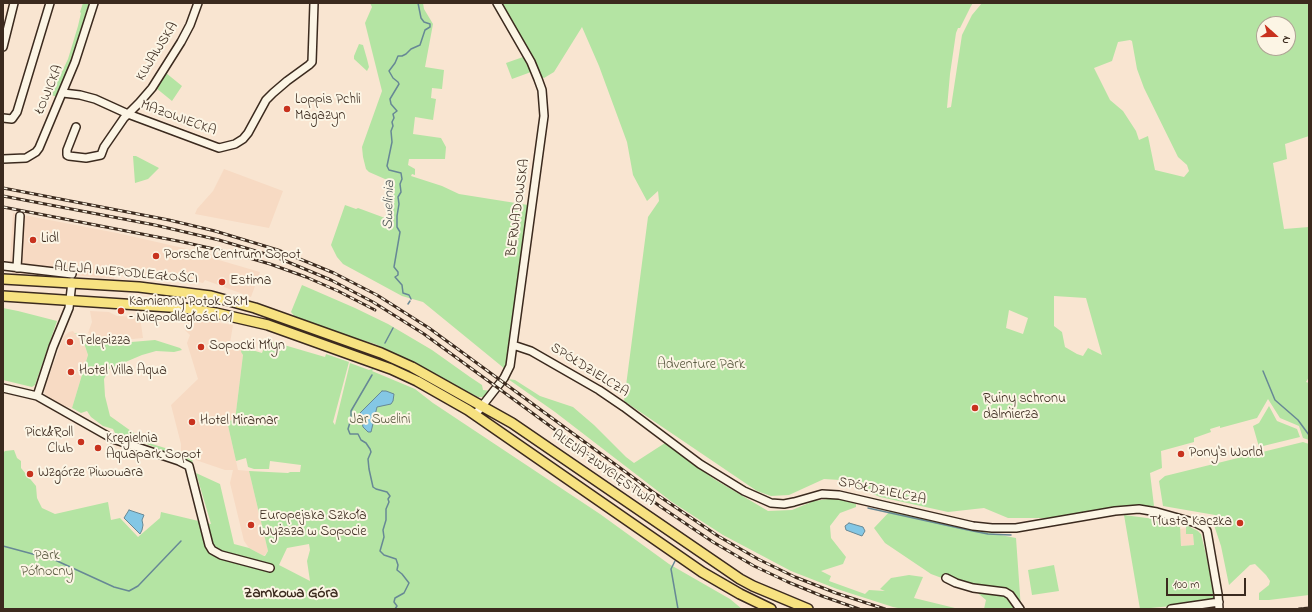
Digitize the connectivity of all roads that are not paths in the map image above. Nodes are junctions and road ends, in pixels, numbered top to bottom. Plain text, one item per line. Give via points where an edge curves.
1 (14, 3) edge
2 (50, 3) edge
3 (94, 3) edge
4 (198, 3) edge
5 (314, 3) edge
6 (496, 3) edge
7 (6, 26) edge
8 (3, 47) edge
9 (63, 93) junction
10 (128, 114) junction
11 (3, 118) edge
12 (76, 127) dead end
13 (3, 159) edge
14 (20, 216) dead end
15 (4, 266) dead end
16 (17, 268) junction
17 (72, 278) junction
18 (3, 279) edge
19 (3, 296) edge
20 (70, 301) junction
21 (513, 345) junction
22 (381, 353) joint
23 (376, 364) joint
24 (3, 388) edge
25 (37, 396) junction
26 (483, 407) junction
27 (476, 416) junction
28 (270, 568) dead end
29 (946, 578) dead end
30 (1219, 605) edge
31 (771, 609) edge
32 (808, 609) edge
33 (1020, 609) edge
34 (1172, 609) edge

1 - 7 street
2 - 11 street via 17,112 12,119
3 - 9 street, ŁOWICKA
4 - 10 street, KUJAWSKA via 190,25 152,88
5 - 10 street, MAZOWIECKA via 312,62 266,100 248,133 239,141 219,148
6 - 21 street, BERNADOWSKA via 537,75 544,110
7 - 8 street
9 - 10 street, MAZOWIECKA via 88,97
9 - 13 street, ŁOWICKA via 36,152 26,158
10 - 12 street, KUJAWSKA via 101,155 86,158 67,155
14 - 16 street
15 - 16 street
16 - 17 street
17 - 18 main road, ALEJA NIEPODLEGŁOŚCI
17 - 20 street
17 - 22 main road, ALEJA NIEPODLEGŁOŚCI via 210,296 255,308
19 - 20 main road, ALEJA NIEPODLEGŁOŚCI
20 - 23 main road, ALEJA NIEPODLEGŁOŚCI via 184,308 232,316 268,325
20 - 25 street
21 - 26 street, BERNADOWSKA via 508,372
21 - 30 street, SPÓŁDZIELCZA via 532,351 599,390 700,464 739,488 771,503 789,503 822,494 839,495 972,526 992,528 1016,528 1139,509 1196,523 1207,531
22 - 26 main road, ALEJA ZWYCIĘSTWA
23 - 27 main road, ALEJA ZWYCIĘSTWA via 417,381
24 - 25 street
25 - 28 street via 112,439 189,466 212,550 221,555
26 - 27 street, BERNADOWSKA
26 - 32 main road, ALEJA ZWYCIĘSTWA via 526,432 740,579
27 - 31 main road, ALEJA ZWYCIĘSTWA via 702,572
29 - 33 street via 973,588 1005,592
30 - 34 street

